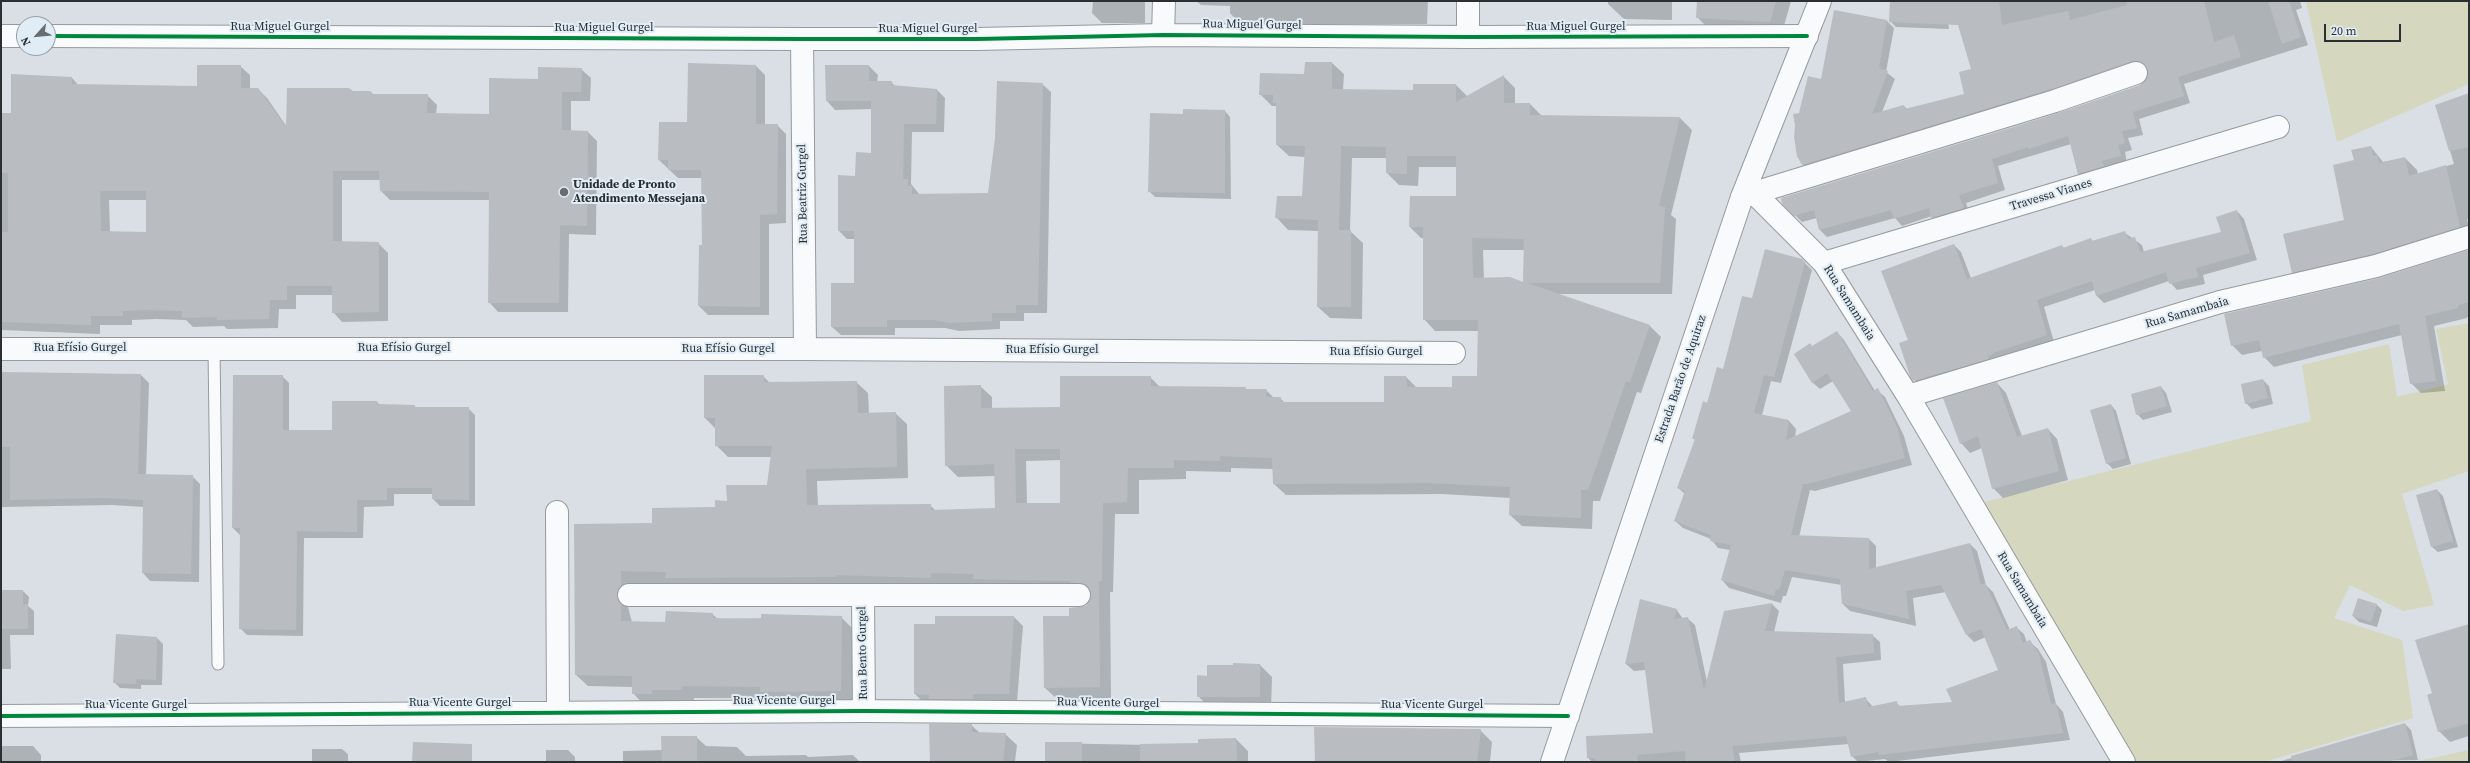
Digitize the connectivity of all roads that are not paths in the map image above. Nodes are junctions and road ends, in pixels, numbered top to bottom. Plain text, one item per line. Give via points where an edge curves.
1 (1164, 1) edge
2 (1468, 1) edge
3 (1820, 1) edge
4 (1163, 35) junction
5 (1, 36) edge
6 (16, 36) edge
7 (56, 36) edge
8 (1807, 36) junction
9 (1468, 37) junction
10 (802, 39) junction
11 (2136, 73) dead end
12 (2278, 127) dead end
13 (1748, 195) junction
14 (2469, 237) edge
15 (1824, 263) junction
16 (1, 348) edge
17 (214, 348) junction
18 (805, 349) junction
19 (1454, 353) dead end
20 (1908, 396) junction
21 (557, 512) dead end
22 (629, 595) dead end
23 (1079, 595) dead end
24 (863, 596) junction
25 (218, 664) dead end
26 (864, 710) junction
27 (558, 712) junction
28 (1, 716) edge
29 (1568, 716) junction
30 (1552, 762) edge
31 (2124, 762) edge

1 - 4 street
2 - 9 street
3 - 8 street, Estrada Barão de Aquiraz
4 - 9 street, Rua Miguel Gurgel
4 - 10 street, Rua Miguel Gurgel
5 - 6 street
7 - 10 street, Rua Miguel Gurgel
8 - 9 street, Rua Miguel Gurgel
8 - 13 street, Estrada Barão de Aquiraz
10 - 18 street, Rua Beatriz Gurgel
11 - 13 street via 2070,96
12 - 15 street, Travessa Vianes
13 - 15 street, Rua Samambaia
13 - 29 street, Estrada Barão de Aquiraz
14 - 20 street, Rua Samambaia via 2376,266 2220,302
15 - 20 street, Rua Samambaia
16 - 17 street, Rua Efísio Gurgel
17 - 18 street, Rua Efísio Gurgel
17 - 25 lane
18 - 19 street, Rua Efísio Gurgel
20 - 31 street, Rua Samambaia
21 - 27 street
22 - 24 street
23 - 24 street
24 - 26 street, Rua Bento Gurgel
26 - 27 street, Rua Vicente Gurgel
26 - 29 street, Rua Vicente Gurgel
27 - 28 street, Rua Vicente Gurgel
29 - 30 street, Estrada Barão de Aquiraz

